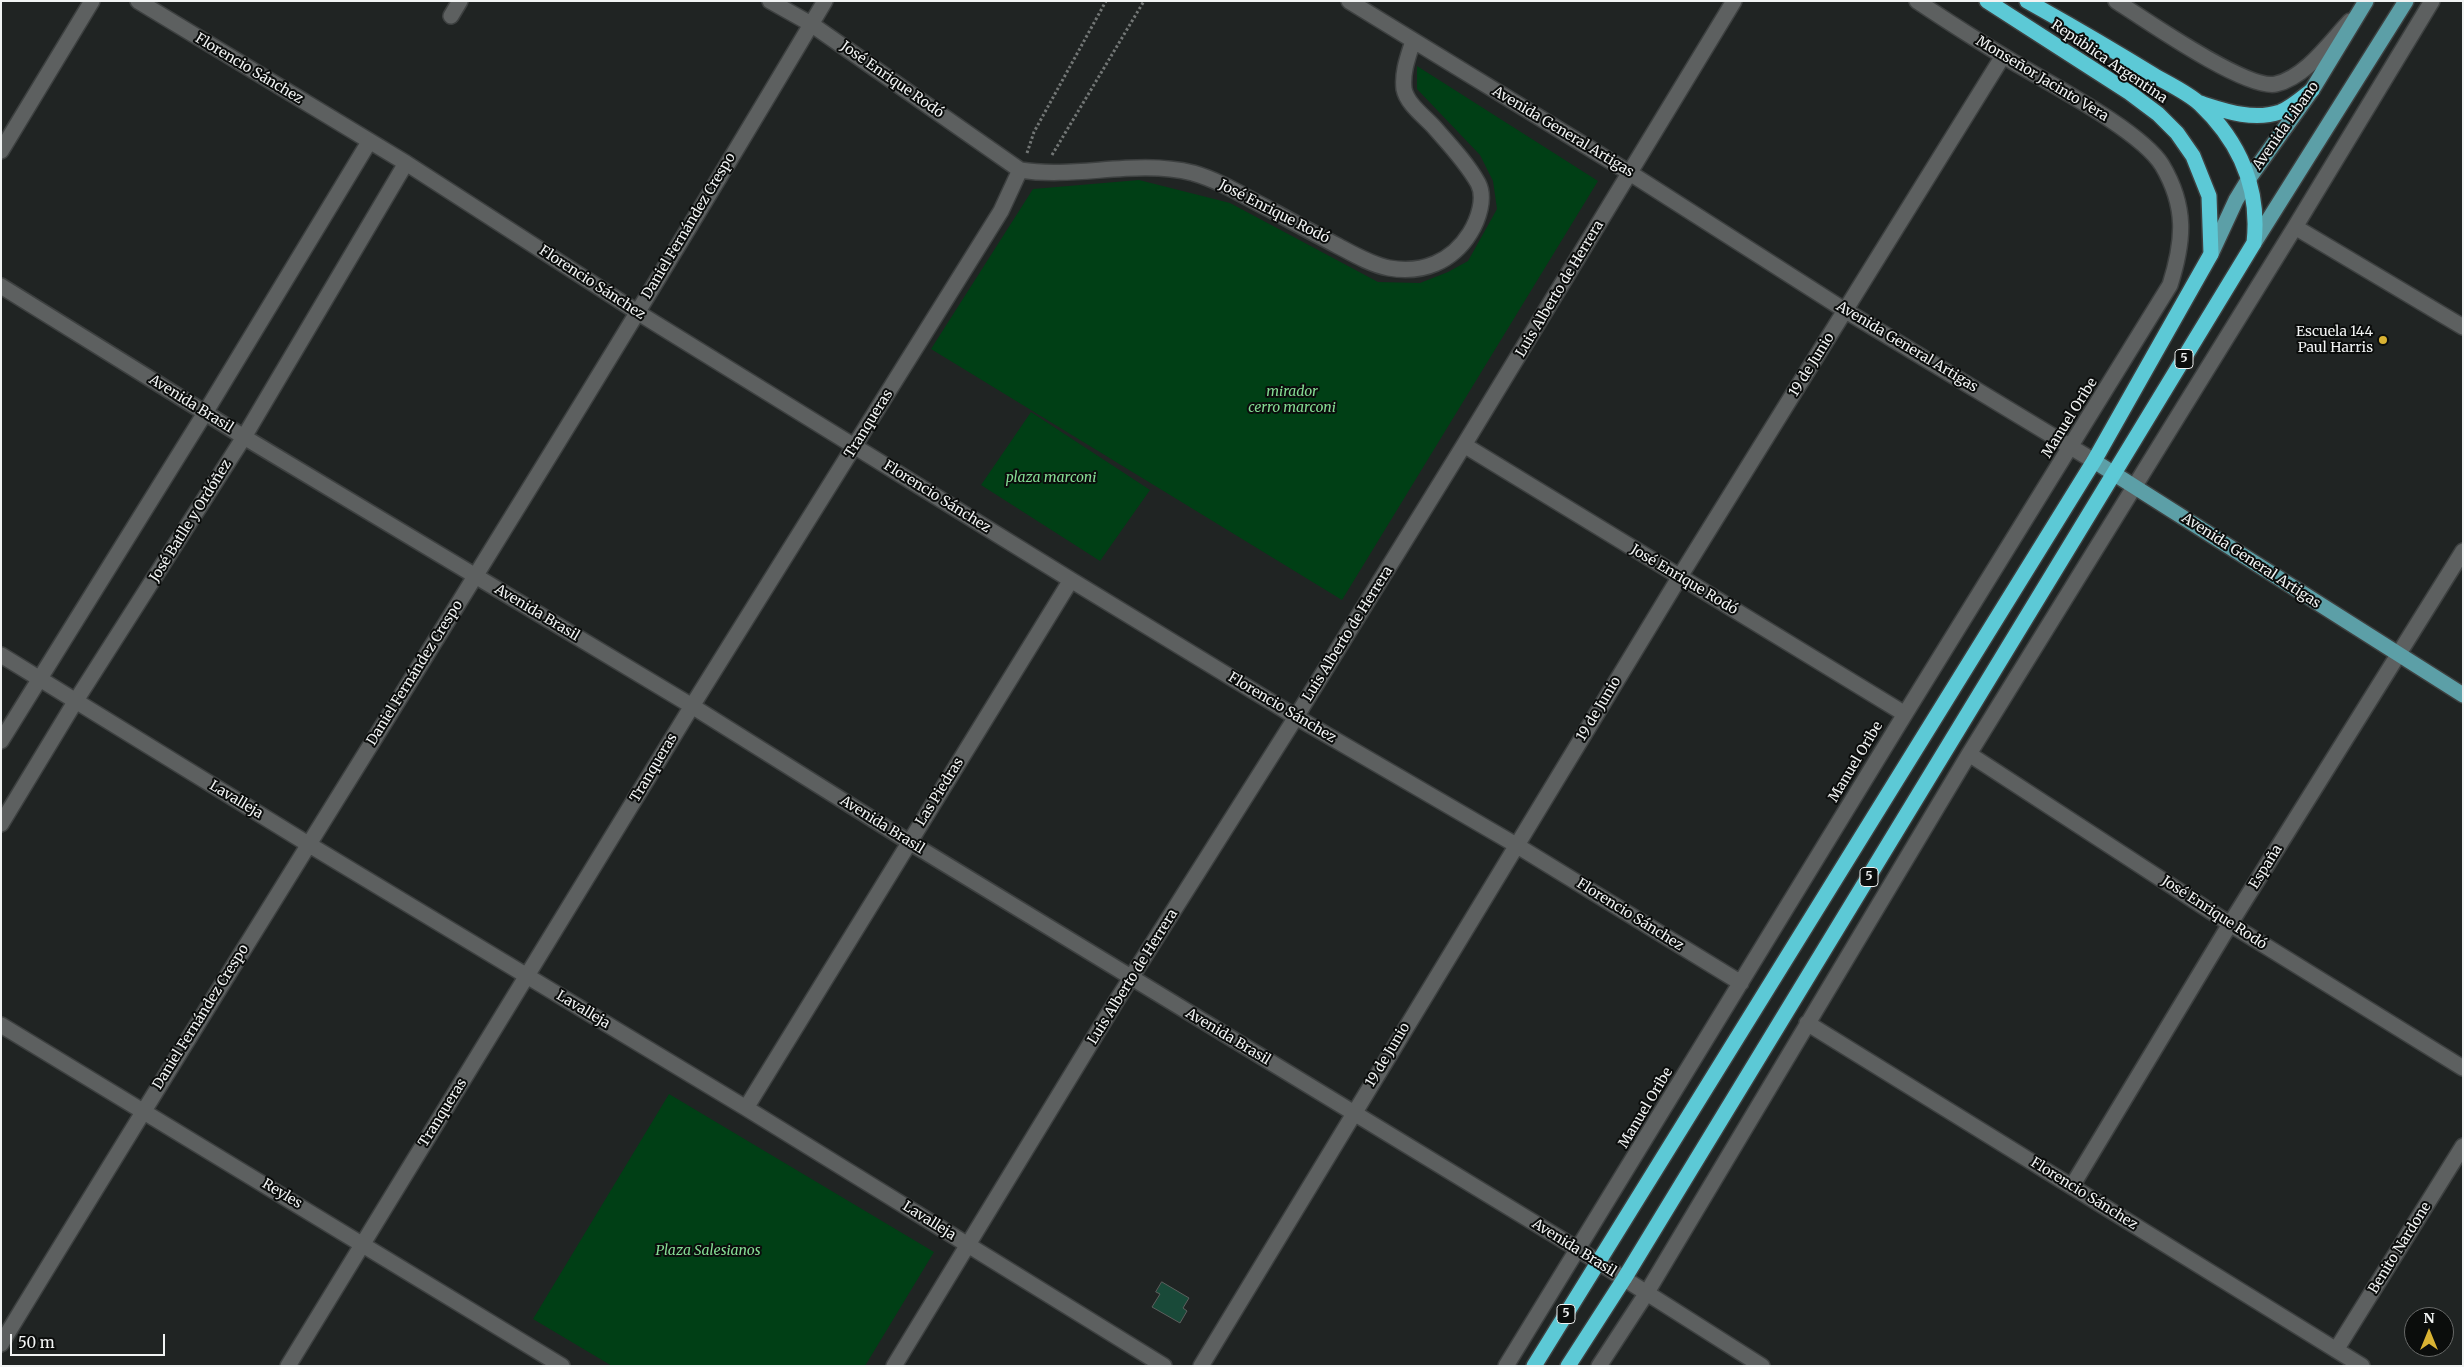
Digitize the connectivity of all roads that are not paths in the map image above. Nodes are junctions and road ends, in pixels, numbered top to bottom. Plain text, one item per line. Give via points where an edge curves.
1 (92, 1) edge
2 (138, 1) edge
3 (460, 1) edge
4 (770, 1) edge
5 (825, 1) edge
6 (1349, 1) edge
7 (1734, 1) edge
8 (1916, 1) edge
9 (1987, 1) edge
10 (2027, 1) edge
11 (2116, 1) edge
12 (2406, 1) edge
13 (2432, 1) edge
14 (2363, 6) edge
15 (451, 16) dead end
16 (811, 24) junction
17 (1413, 41) junction
18 (2004, 56) junction
19 (2312, 90) junction
20 (2199, 103) junction
21 (369, 142) junction
22 (1, 151) edge
23 (406, 163) junction
24 (2161, 164) joint
25 (1020, 170) junction
26 (1630, 173) junction
27 (2250, 177) junction
28 (2295, 227) junction
29 (2254, 243) junction
30 (2211, 254) junction
31 (1, 286) edge
32 (1846, 311) junction
33 (637, 312) junction
34 (2463, 327) edge
35 (205, 413) junction
36 (244, 437) junction
37 (1464, 445) junction
38 (855, 446) junction
39 (2072, 447) junction
40 (2094, 461) junction
41 (2114, 474) junction
42 (2133, 486) junction
43 (2463, 551) edge
44 (475, 576) junction
45 (1679, 578) junction
46 (1071, 580) junction
47 (1, 655) edge
48 (2398, 655) junction
49 (39, 680) junction
50 (2463, 695) edge
51 (75, 702) junction
52 (692, 706) junction
53 (1905, 714) junction
54 (1296, 717) junction
55 (1, 741) edge
56 (1969, 754) junction
57 (1, 824) edge
58 (909, 842) junction
59 (308, 844) junction
60 (1516, 845) junction
61 (2230, 924) junction
62 (527, 976) junction
63 (1131, 978) junction
64 (1741, 983) junction
65 (1807, 1023) junction
66 (1, 1024) edge
67 (2463, 1068) edge
68 (746, 1108) junction
69 (143, 1110) junction
70 (1353, 1113) junction
71 (2463, 1146) edge
72 (2072, 1186) junction
73 (362, 1243) junction
74 (968, 1246) junction
75 (1579, 1250) junction
76 (1599, 1263) junction
77 (1624, 1279) junction
78 (1646, 1294) junction
79 (1, 1344) edge
80 (2336, 1350) junction
81 (288, 1366) edge
82 (562, 1366) edge
83 (894, 1366) edge
84 (1164, 1366) edge
85 (1201, 1366) edge
86 (1506, 1366) edge
87 (1534, 1366) edge
88 (1568, 1366) edge
89 (1599, 1366) edge
90 (1762, 1366) edge
91 (2362, 1366) edge

1 - 22 street
2 - 21 street, Florencio Sánchez
3 - 15 street
4 - 16 street, José Enrique Rodó
5 - 16 street, Daniel Fernández Crespo
6 - 17 street, Avenida General Artigas
7 - 26 street, Luis Alberto de Herrera
8 - 18 street, Monseñor Jacinto Vera
9 - 30 highway, República Argentina via 2123,88 2177,133 2193,156 2209,196
10 - 20 highway, República Argentina
11 - 14 street via 2237,74 2258,83 2275,84 2307,66
12 - 29 main road, 5
13 - 28 street
14 - 19 main road, Avenida Libano / 5
16 - 25 street, José Enrique Rodó
16 - 33 street, Daniel Fernández Crespo
17 - 25 street, José Enrique Rodó via 1403,75 1404,91 1414,107 1461,158 1479,184 1481,198 1470,234 1456,253 1434,266 1408,270 1387,268 1348,251 1229,187 1193,174 1160,168 1126,167 1041,173
17 - 26 street, Avenida General Artigas
18 - 24 street, Monseñor Jacinto Vera via 2103,116 2135,139
18 - 32 street, 19 de Junio
19 - 20 highway via 2280,112 2262,116 2226,112
19 - 27 main road, Avenida Libano / 5
20 - 27 highway, República Argentina via 2221,128
21 - 23 street, Florencio Sánchez
21 - 35 street
23 - 33 street, Florencio Sánchez
23 - 36 street, José Batlle y Ordóñez
24 - 39 street, Manuel Oribe via 2175,194 2182,227 2178,262 2170,286
25 - 38 street, Tranqueras via 1001,211
26 - 32 street, Avenida General Artigas
26 - 37 street, Luis Alberto de Herrera
27 - 29 highway, República Argentina via 2256,221
27 - 30 main road, Avenida Libano / 5
28 - 34 street
28 - 42 street
29 - 41 highway, 5
30 - 40 highway, 5
31 - 35 street, Avenida Brasil
32 - 39 street, Avenida General Artigas
32 - 45 street, 19 de Junio
33 - 38 street, Florencio Sánchez
33 - 44 street, Daniel Fernández Crespo
35 - 36 street, Avenida Brasil
35 - 49 street
36 - 44 street, Avenida Brasil
36 - 51 street, José Batlle y Ordóñez
37 - 45 street, José Enrique Rodó
37 - 54 street, Luis Alberto de Herrera
38 - 46 street, Florencio Sánchez
38 - 52 street, Tranqueras
39 - 40 street, Avenida General Artigas
39 - 53 street, Manuel Oribe
40 - 41 main road, Avenida General Artigas
40 - 76 highway, 5
41 - 42 main road, Avenida General Artigas
41 - 77 highway, 5
42 - 48 main road, Avenida General Artigas
42 - 56 street
43 - 48 street, España
44 - 52 street, Avenida Brasil
44 - 59 street, Daniel Fernández Crespo
45 - 53 street, José Enrique Rodó
45 - 60 street, 19 de Junio
46 - 54 street, Florencio Sánchez
46 - 58 street, Las Piedras
47 - 49 street, Lavalleja
48 - 50 main road, Avenida General Artigas
48 - 61 street, España
49 - 51 street, Lavalleja
49 - 55 street
51 - 57 street, José Batlle y Ordóñez
51 - 59 street, Lavalleja
52 - 58 street, Avenida Brasil
52 - 62 street, Tranqueras
53 - 64 street, Manuel Oribe
54 - 60 street, Florencio Sánchez
54 - 63 street, Luis Alberto de Herrera
56 - 61 street, José Enrique Rodó
56 - 65 street
58 - 63 street, Avenida Brasil
58 - 68 street, Las Piedras
59 - 62 street, Lavalleja
59 - 69 street, Daniel Fernández Crespo
60 - 64 street, Florencio Sánchez
60 - 70 street, 19 de Junio
61 - 67 street, José Enrique Rodó
61 - 72 street, España
62 - 68 street, Lavalleja
62 - 73 street, Tranqueras
63 - 70 street, Avenida Brasil
63 - 74 street, Luis Alberto de Herrera
64 - 75 street, Manuel Oribe
65 - 72 street, Florencio Sánchez
65 - 78 street
66 - 69 street, Reyles
68 - 74 street, Lavalleja
69 - 73 street, Reyles
69 - 79 street, Daniel Fernández Crespo
70 - 75 street, Avenida Brasil
70 - 85 street, 19 de Junio
71 - 80 street, Benito Nardone
72 - 80 street, Florencio Sánchez
73 - 81 street, Tranqueras
73 - 82 street, Reyles
74 - 83 street, Luis Alberto de Herrera
74 - 84 street, Lavalleja
75 - 76 street, Avenida Brasil
75 - 86 street, Manuel Oribe
76 - 77 street, Avenida Brasil
76 - 87 highway, 5
77 - 78 street, Avenida Brasil
77 - 88 highway, 5
78 - 89 street
78 - 90 street, Avenida Brasil
80 - 91 street, Florencio Sánchez

